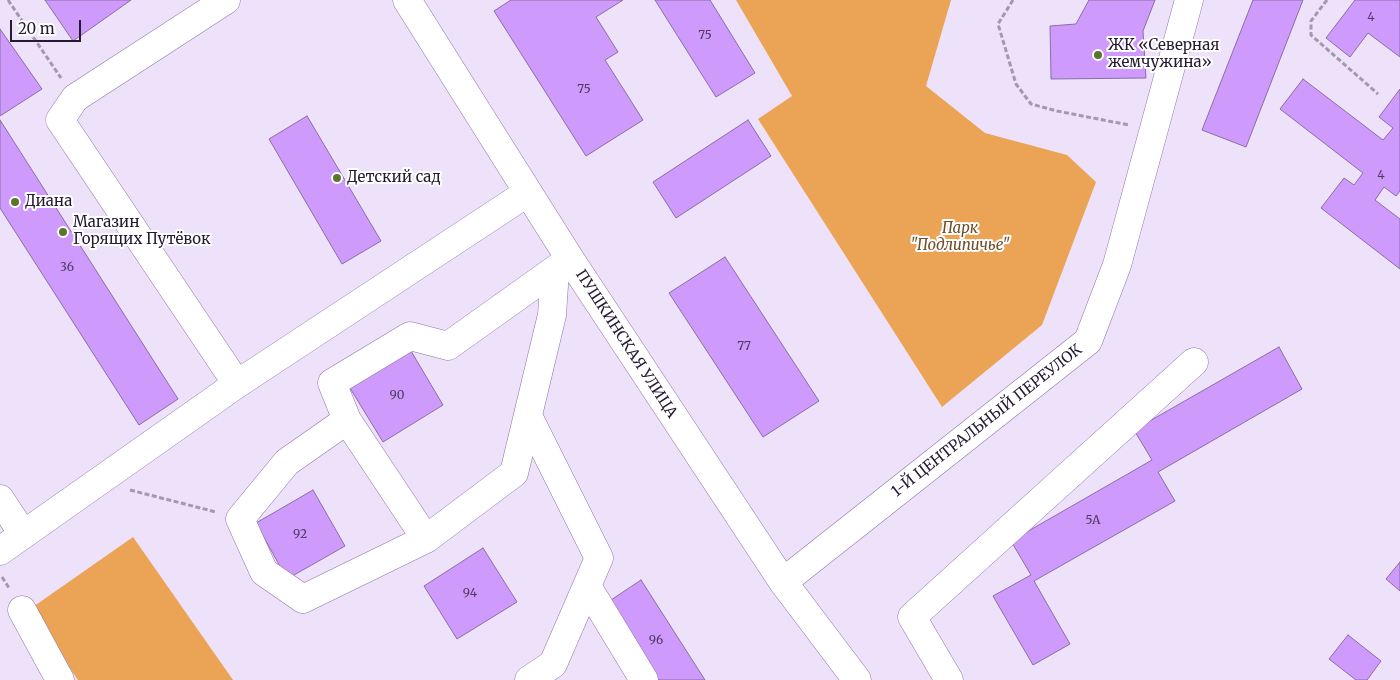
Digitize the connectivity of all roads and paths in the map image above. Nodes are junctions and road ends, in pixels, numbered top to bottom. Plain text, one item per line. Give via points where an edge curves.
1 (8, 0) edge
2 (225, 0) edge
3 (407, 0) edge
4 (1014, 0) edge
5 (1189, 0) edge
6 (1326, 0) edge
7 (1378, 94) dead end
8 (75, 98) junction
9 (1153, 129) junction
10 (528, 193) junction
11 (562, 265) junction
12 (1194, 362) dead end
13 (237, 384) junction
14 (528, 416) junction
15 (347, 420) junction
16 (98, 482) junction
17 (0, 499) edge
18 (240, 519) junction
19 (23, 534) junction
20 (426, 539) junction
21 (0, 551) edge
22 (782, 582) junction
23 (587, 586) junction
24 (22, 610) dead end
25 (60, 680) edge
26 (529, 680) edge
27 (644, 680) edge
28 (857, 680) edge
29 (949, 680) edge

1 - 8 path
2 - 8 street
3 - 10 street, ПУШКИНСКАЯ УЛИЦА
4 - 9 path via 998,24 1016,84 1031,104
5 - 9 street, 1-Й ЦЕНТРАЛЬНЫЙ ПЕРЕУЛОК
6 - 7 path via 1311,21 1311,35
8 - 13 street via 60,120
9 - 22 street, 1-Й ЦЕНТРАЛЬНЫЙ ПЕРЕУЛОК via 1117,265 1088,341
10 - 11 street, ПУШКИНСКАЯ УЛИЦА
10 - 13 street
11 - 14 street
11 - 15 street via 448,346 410,336 332,383
11 - 22 street, ПУШКИНСКАЯ УЛИЦА
12 - 29 street via 912,617
13 - 16 street
14 - 20 street via 514,473
14 - 23 street via 599,558
15 - 18 street via 287,462
15 - 20 street
16 - 18 path
16 - 19 street
17 - 19 street
18 - 20 street via 264,572 303,599
19 - 21 street
22 - 28 street, ПУШКИНСКАЯ УЛИЦА
23 - 26 street via 553,664
23 - 27 street
24 - 25 street

